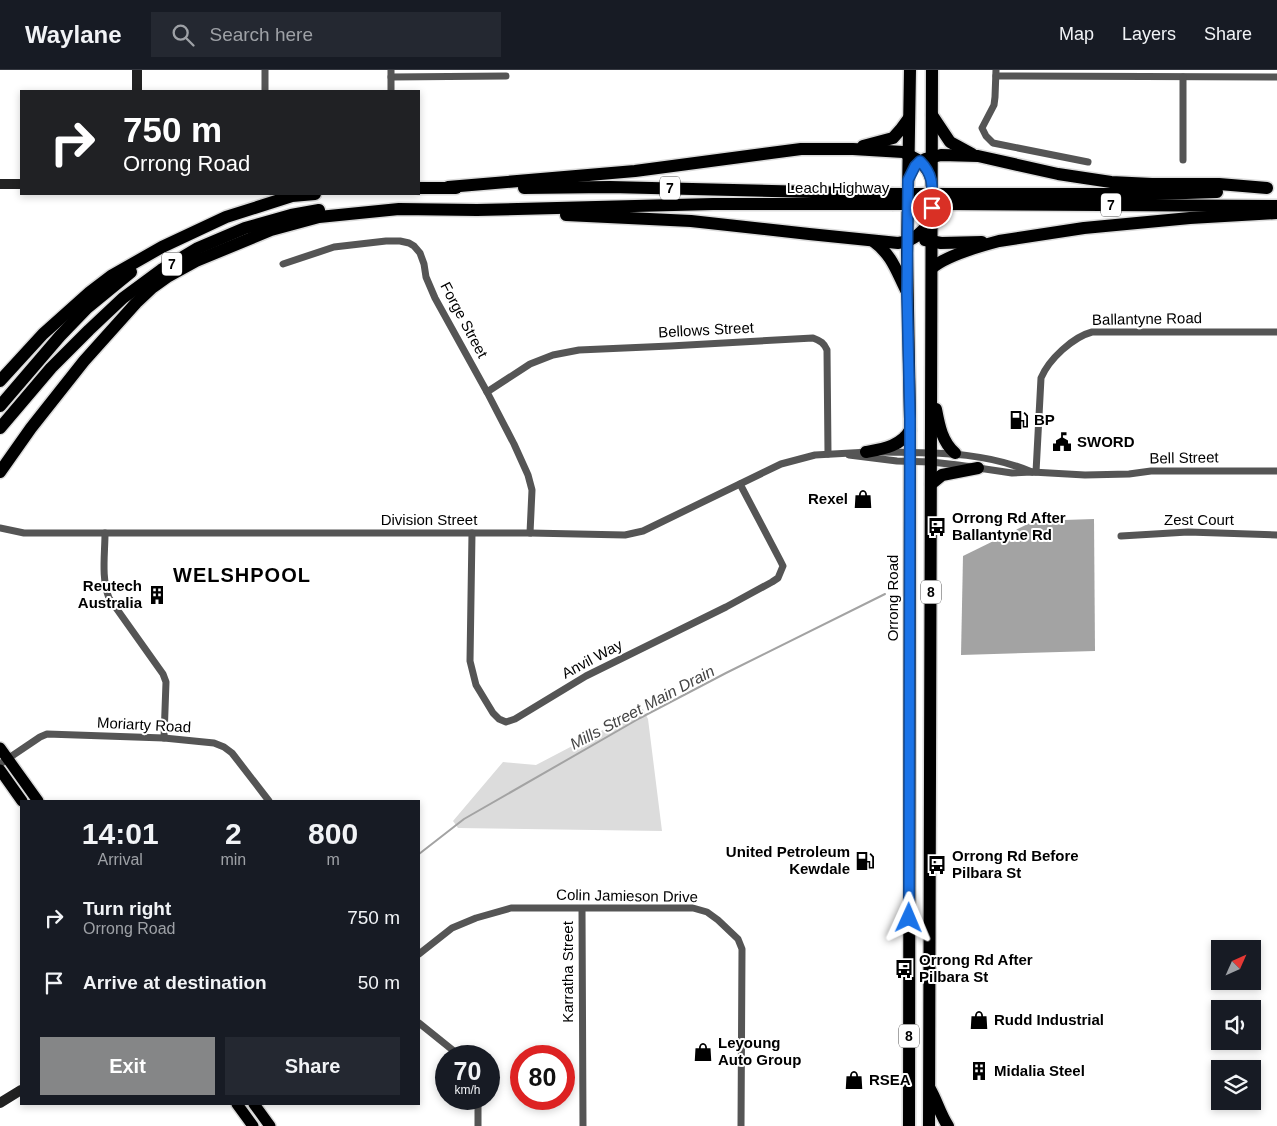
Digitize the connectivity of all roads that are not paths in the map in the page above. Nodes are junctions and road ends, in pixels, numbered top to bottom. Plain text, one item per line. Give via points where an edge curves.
1 (137, 70) edge
2 (265, 70) edge
3 (910, 70) edge
4 (932, 70) edge
5 (996, 73) edge
6 (391, 74) edge
7 (506, 76) dead end
8 (1183, 77) junction
9 (1277, 77) edge
10 (137, 90) edge
11 (265, 90) edge
12 (391, 90) edge
13 (932, 115) junction
14 (909, 118) junction
15 (853, 149) junction
16 (908, 154) junction
17 (978, 156) junction
18 (926, 158) junction
19 (1182, 160) dead end
20 (1088, 162) dead end
21 (908, 180) junction
22 (0, 184) edge
23 (20, 184) edge
24 (448, 187) junction
25 (420, 188) edge
26 (1272, 188) edge
27 (304, 195) edge
28 (892, 199) junction
29 (944, 199) junction
30 (1277, 206) edge
31 (399, 209) junction
32 (476, 210) junction
33 (1277, 213) edge
34 (932, 222) junction
35 (196, 230) junction
36 (913, 238) junction
37 (873, 241) junction
38 (1000, 241) junction
39 (932, 242) junction
40 (283, 264) dead end
41 (932, 268) junction
42 (907, 293) junction
43 (1277, 332) edge
44 (931, 374) junction
45 (0, 381) edge
46 (487, 392) junction
47 (0, 406) edge
48 (0, 428) edge
49 (910, 430) junction
50 (866, 452) junction
51 (954, 453) junction
52 (828, 454) junction
53 (841, 454) junction
54 (910, 457) junction
55 (931, 457) junction
56 (978, 468) junction
57 (1277, 471) edge
58 (0, 472) edge
59 (1034, 472) junction
60 (740, 484) junction
61 (931, 484) junction
62 (0, 528) edge
63 (105, 533) junction
64 (472, 533) junction
65 (530, 533) junction
66 (1277, 535) edge
67 (1121, 536) dead end
68 (164, 738) junction
69 (0, 748) edge
70 (4, 761) edge
71 (0, 770) edge
72 (21, 800) edge
73 (37, 800) edge
74 (268, 800) edge
75 (582, 909) junction
76 (420, 953) edge
77 (420, 1024) edge
78 (446, 1045) edge
79 (928, 1086) junction
80 (20, 1091) edge
81 (0, 1103) edge
82 (238, 1105) edge
83 (255, 1105) edge
84 (478, 1110) edge
85 (253, 1126) edge
86 (270, 1126) edge
87 (478, 1126) edge
88 (583, 1126) edge
89 (741, 1126) edge
90 (909, 1126) edge
91 (929, 1126) edge
92 (948, 1126) edge

1 - 10 street
2 - 11 street
3 - 14 highway
4 - 13 highway, 8
5 - 8 street
5 - 20 street via 994,105 982,128 993,143
6 - 7 street
6 - 12 street
8 - 9 street
8 - 19 street
13 - 17 highway via 950,142
13 - 18 highway, 8
14 - 15 highway via 893,138
14 - 16 highway
15 - 16 highway
15 - 24 highway via 801,150 636,171
16 - 18 highway
16 - 21 highway
17 - 18 highway
17 - 26 highway via 1111,182
18 - 21 highway via 915,166
18 - 34 highway, 8 via 932,180
21 - 36 highway via 907,219
22 - 23 street
24 - 25 highway, Leach Highway / 7
24 - 28 highway, Leach Highway / 7 via 620,188
26 - 29 highway, Leach Highway / 7
27 - 35 highway, 7 via 292,196
28 - 29 highway, Leach Highway / 7, bridge
28 - 32 highway, Leach Highway / 7
29 - 30 highway, Leach Highway / 7
31 - 32 highway, Leach Highway / 7
31 - 48 highway, 7 via 328,208 290,215 245,228 198,248 123,298 51,368
31 - 58 highway, 7 via 319,218 271,230 196,261 153,287 84,361
32 - 37 highway via 691,220
33 - 38 highway via 1084,228
34 - 36 highway
34 - 39 highway, 8
35 - 45 highway, 7 via 111,276 90,292 43,334
35 - 47 highway, 7 via 142,264 87,308
36 - 37 highway via 898,243
36 - 39 highway
36 - 42 highway, Orrong Road / 8
37 - 42 highway via 891,259
38 - 39 highway
38 - 41 highway via 943,259
39 - 41 highway, 8
40 - 46 street, Forge Street via 334,247 393,241 414,246 420,253 435,298
41 - 44 highway, 8
42 - 49 highway, Orrong Road / 8
43 - 59 street, Ballantyne Road via 1092,332 1078,337 1048,365 1041,378
44 - 51 highway via 941,430
44 - 55 highway, 8
46 - 52 street, Bellows Street via 530,364 579,350 813,338 820,340 827,350
46 - 65 street, Forge Street via 528,476 532,490
49 - 50 highway via 904,439 891,446
49 - 54 highway, Orrong Road / 8
50 - 53 street, Division Street
50 - 54 street, Division Street
51 - 55 street, Bell Street
51 - 59 street, Bell Street via 1014,464
52 - 53 street, Division Street
52 - 60 street, Division Street via 781,464
53 - 54 street, Division Street
54 - 55 street
54 - 90 highway, Orrong Road / 8
55 - 56 street, Bell Street
55 - 61 highway, 8
56 - 59 street, Bell Street via 1012,473
56 - 61 highway via 942,475
57 - 59 street, Bell Street via 1151,471 1085,475
60 - 64 street, Anvil Way via 783,566 778,578 586,676 506,722 493,713 476,685 470,661
60 - 65 street, Division Street via 643,532
61 - 79 highway, 8
62 - 63 street, Division Street via 24,534
63 - 64 street, Division Street
63 - 68 street via 106,590 160,667 166,682
64 - 65 street, Division Street
66 - 67 street, Zest Court via 1188,532
68 - 70 street, Moriarty Road via 47,734
68 - 74 street, Moriarty Road via 224,747
69 - 70 main road
70 - 73 main road
71 - 72 main road
75 - 76 street, Colin Jamieson Drive via 511,908 452,928
75 - 88 street, Karratha Street
75 - 89 street, Colin Jamieson Drive via 694,908 707,912 738,939 742,949
77 - 78 street
79 - 91 highway, 8
79 - 92 highway
80 - 81 street
82 - 85 main road
83 - 86 main road
84 - 87 street

